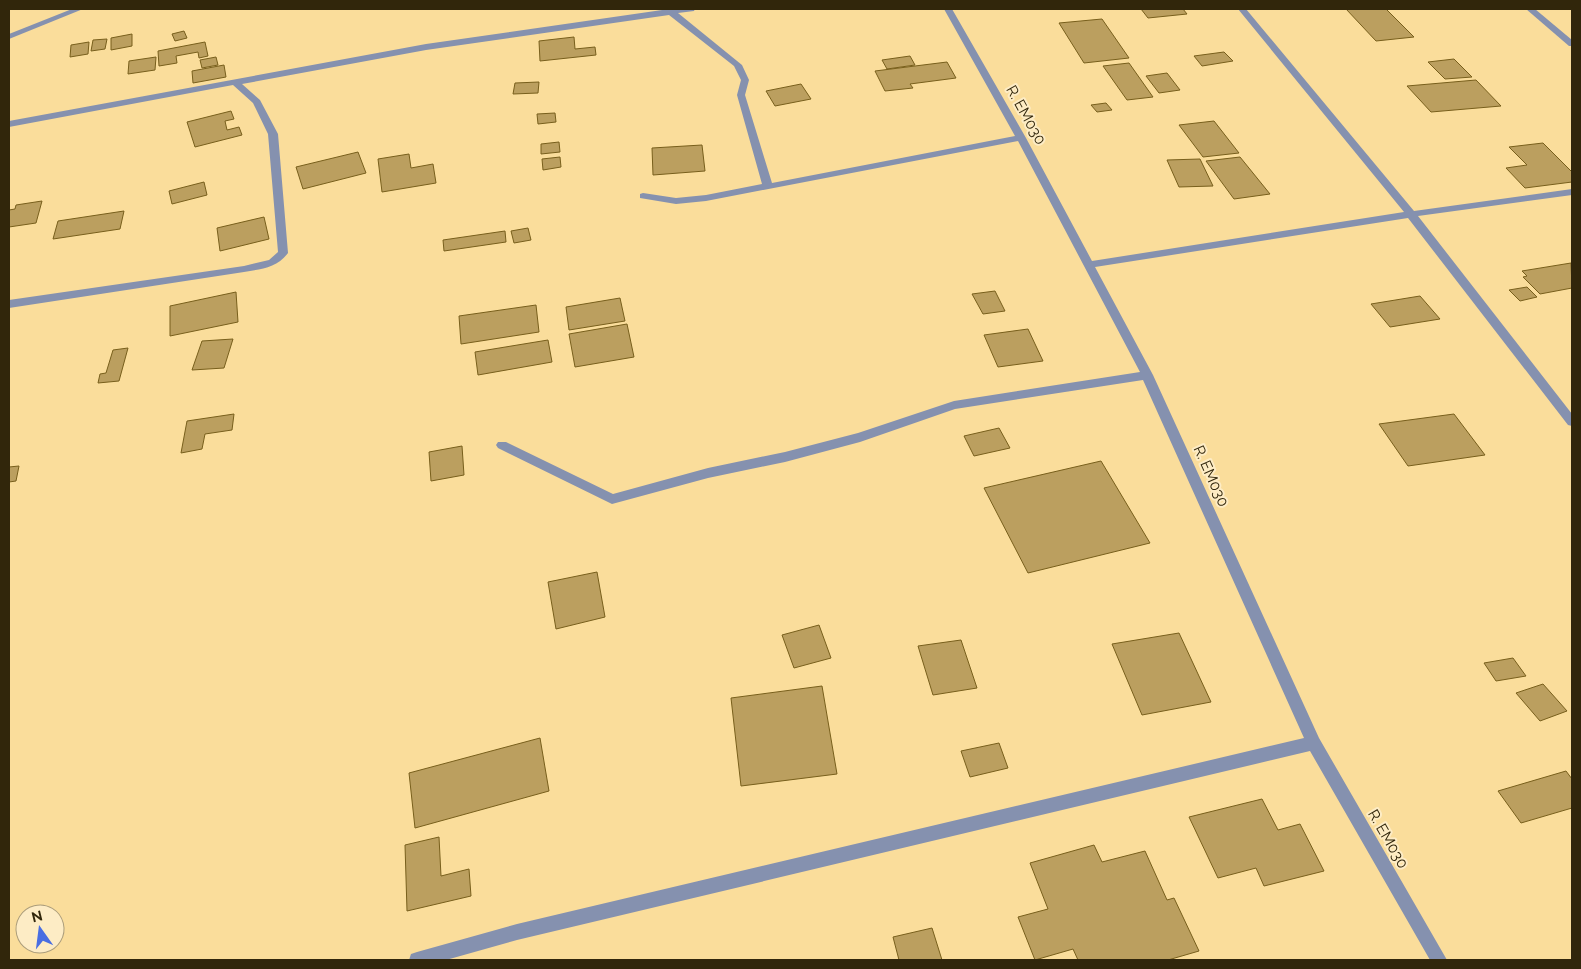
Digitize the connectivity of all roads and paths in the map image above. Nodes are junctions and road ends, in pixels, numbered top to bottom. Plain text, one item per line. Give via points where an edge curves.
1 (79, 9) edge
2 (691, 9) edge
3 (948, 9) edge
4 (1242, 9) edge
5 (1530, 9) edge
6 (670, 11) junction
7 (9, 37) edge
8 (1572, 44) edge
9 (235, 82) junction
10 (9, 124) edge
11 (1021, 138) junction
12 (768, 187) junction
13 (1572, 192) edge
14 (644, 196) dead end
15 (1411, 214) junction
16 (1088, 266) junction
17 (9, 304) edge
18 (1147, 374) junction
19 (1572, 422) edge
20 (502, 445) dead end
21 (1314, 743) junction
22 (417, 960) edge
23 (1439, 960) edge

1 - 7 street
2 - 6 street
3 - 11 street, R. EM030
4 - 15 street
5 - 8 street
6 - 9 street via 426,47
6 - 12 street via 738,65 745,80 741,95
9 - 10 street
9 - 17 street via 257,102 273,134 283,253 272,264
11 - 12 street
11 - 16 street, R. EM030
12 - 14 street via 676,201
13 - 15 street
15 - 16 street
15 - 19 street
16 - 18 street, R. EM030
18 - 20 street via 954,406 832,445 612,499
18 - 21 street, R. EM030
21 - 22 street via 527,930
21 - 23 street, R. EM030

